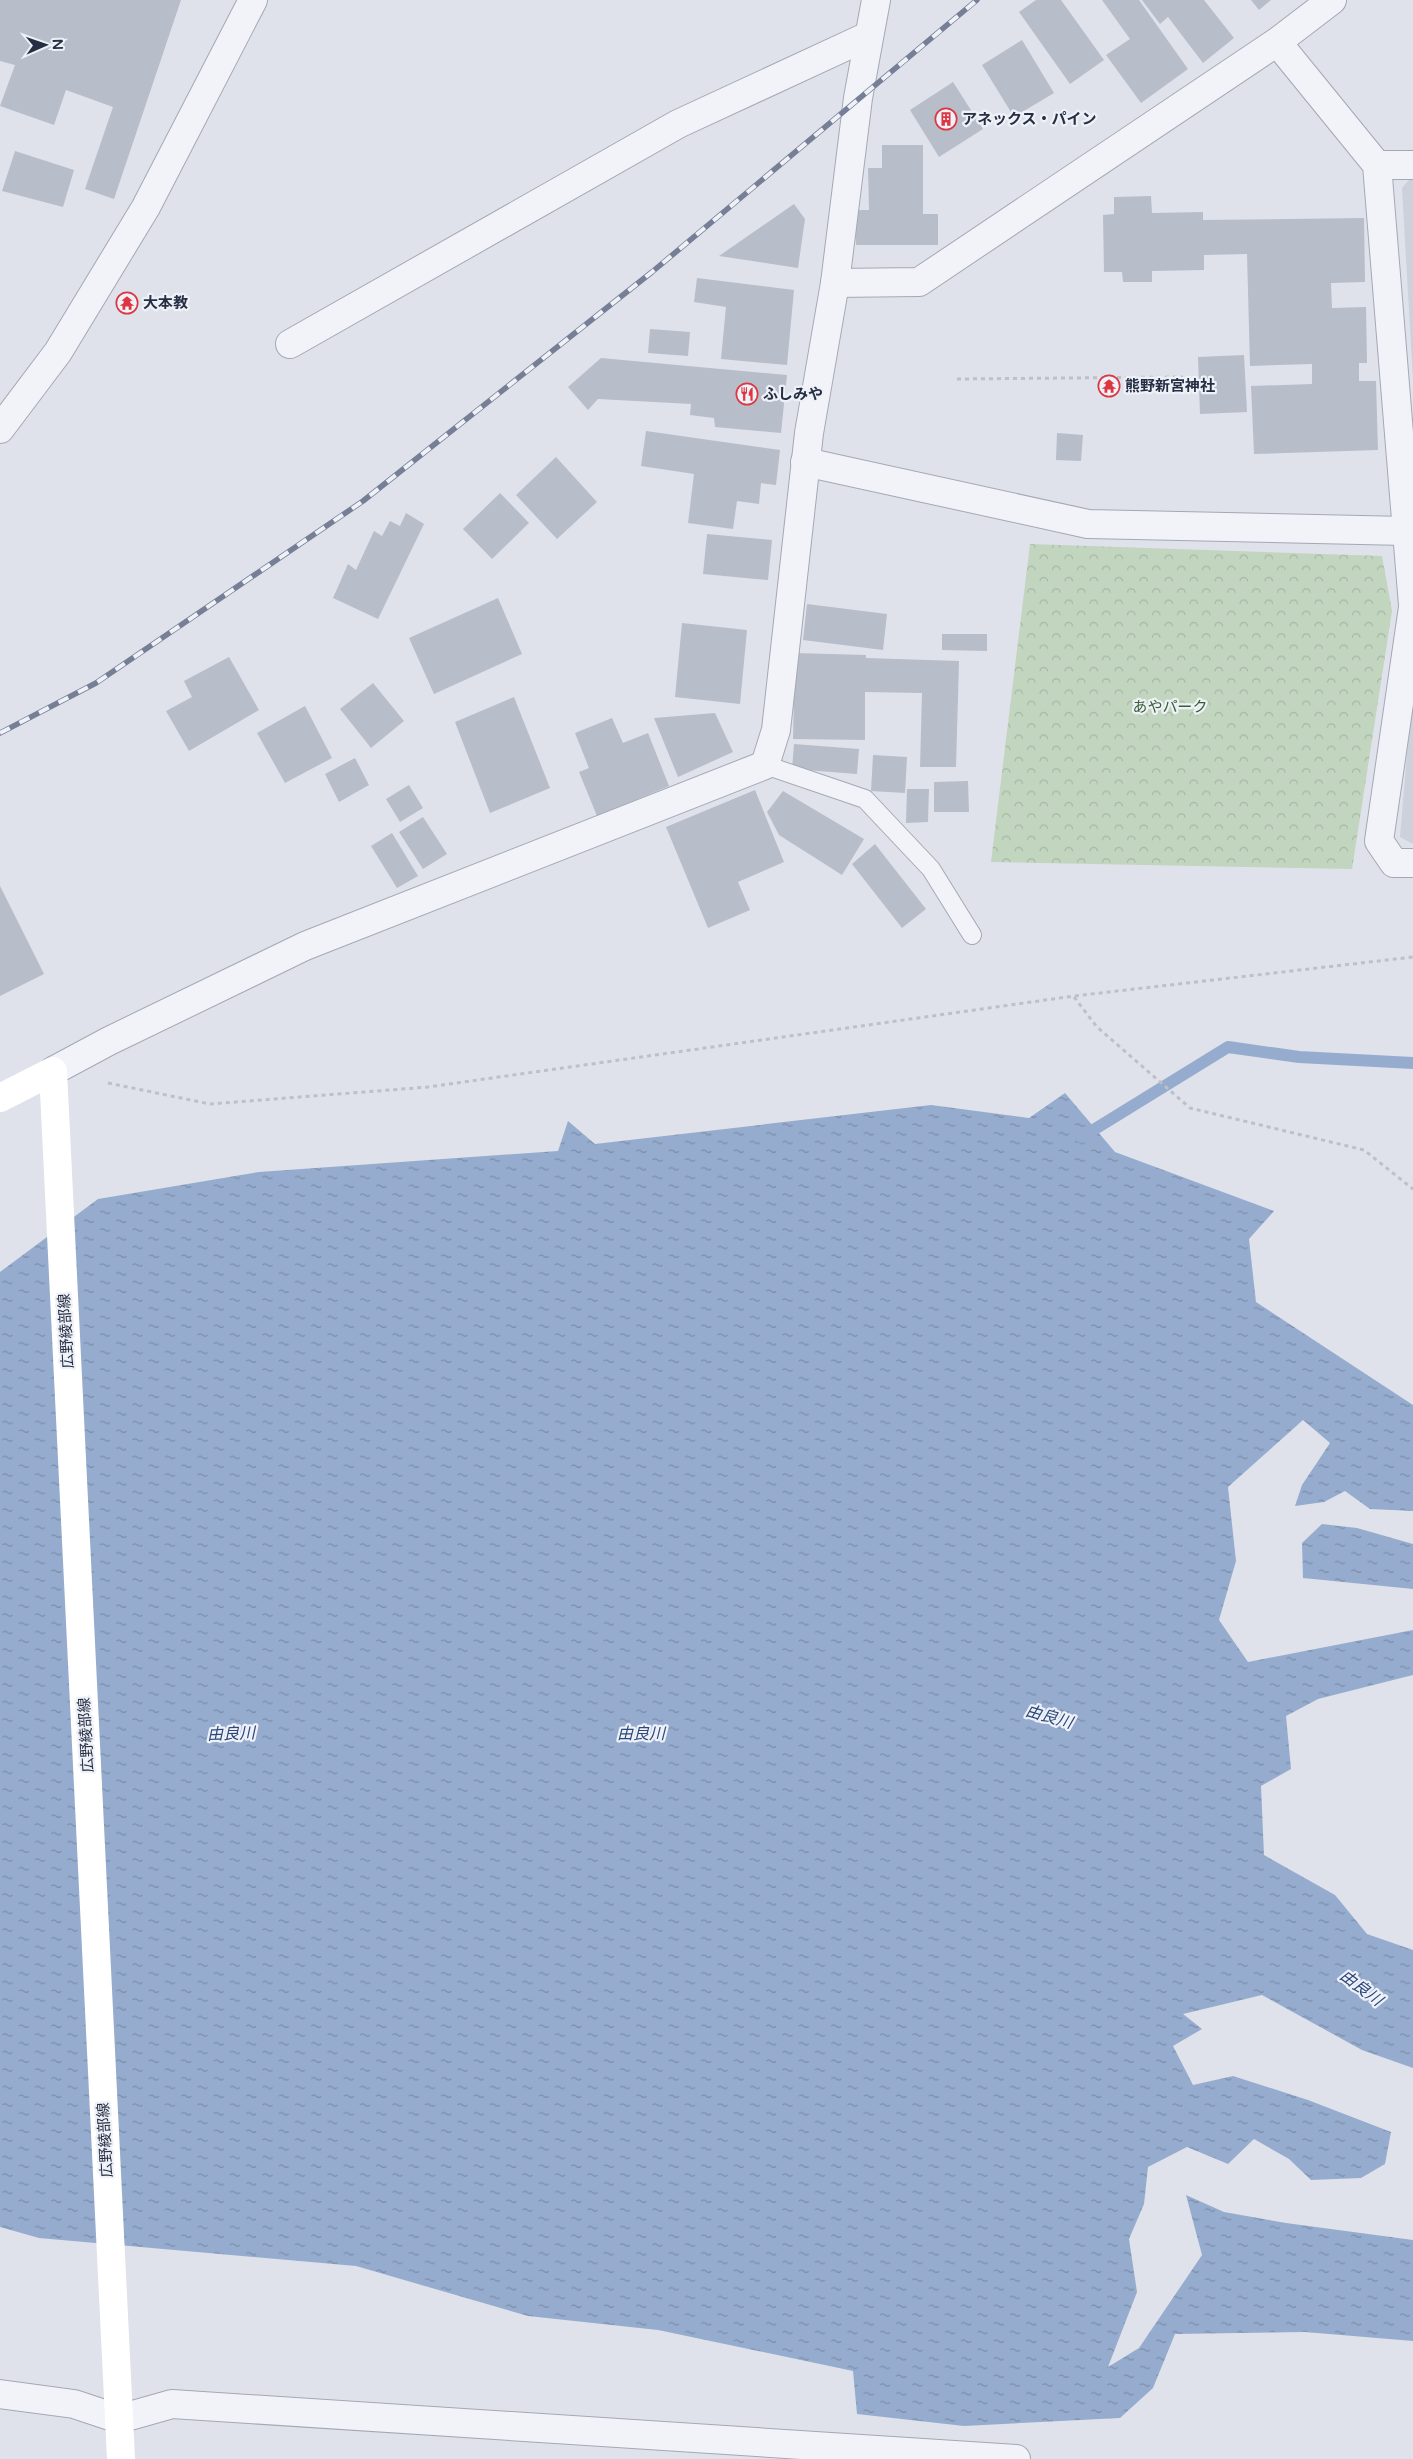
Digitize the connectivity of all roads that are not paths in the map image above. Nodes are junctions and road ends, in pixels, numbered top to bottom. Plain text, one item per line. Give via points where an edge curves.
1 (254, 0) edge
2 (876, 0) edge
3 (1332, 0) edge
4 (868, 36) junction
5 (1276, 42) junction
6 (1377, 165) junction
7 (1413, 165) edge
8 (835, 283) junction
9 (290, 344) dead end
10 (0, 429) edge
11 (805, 462) junction
12 (1406, 531) junction
13 (1413, 606) edge
14 (765, 765) junction
15 (1413, 863) edge
16 (972, 935) dead end
17 (53, 1071) junction
18 (0, 1098) edge
19 (0, 2394) edge
20 (119, 2419) junction
21 (121, 2459) edge
22 (1016, 2459) edge

1 - 10 street via 146,206 58,352
2 - 4 street
3 - 5 street
4 - 8 street
4 - 9 street via 678,124
5 - 6 street
5 - 8 street via 919,282
6 - 7 street
6 - 12 street
8 - 11 street
11 - 12 street via 1088,524
11 - 14 street via 776,730
12 - 13 street
13 - 15 street via 1379,842 1394,863
14 - 16 lane via 865,799 931,869
14 - 17 street via 305,946
17 - 18 main road
17 - 20 main road, 広野綾部線
19 - 20 street via 74,2404
20 - 21 main road, 広野綾部線
20 - 22 street via 172,2404

